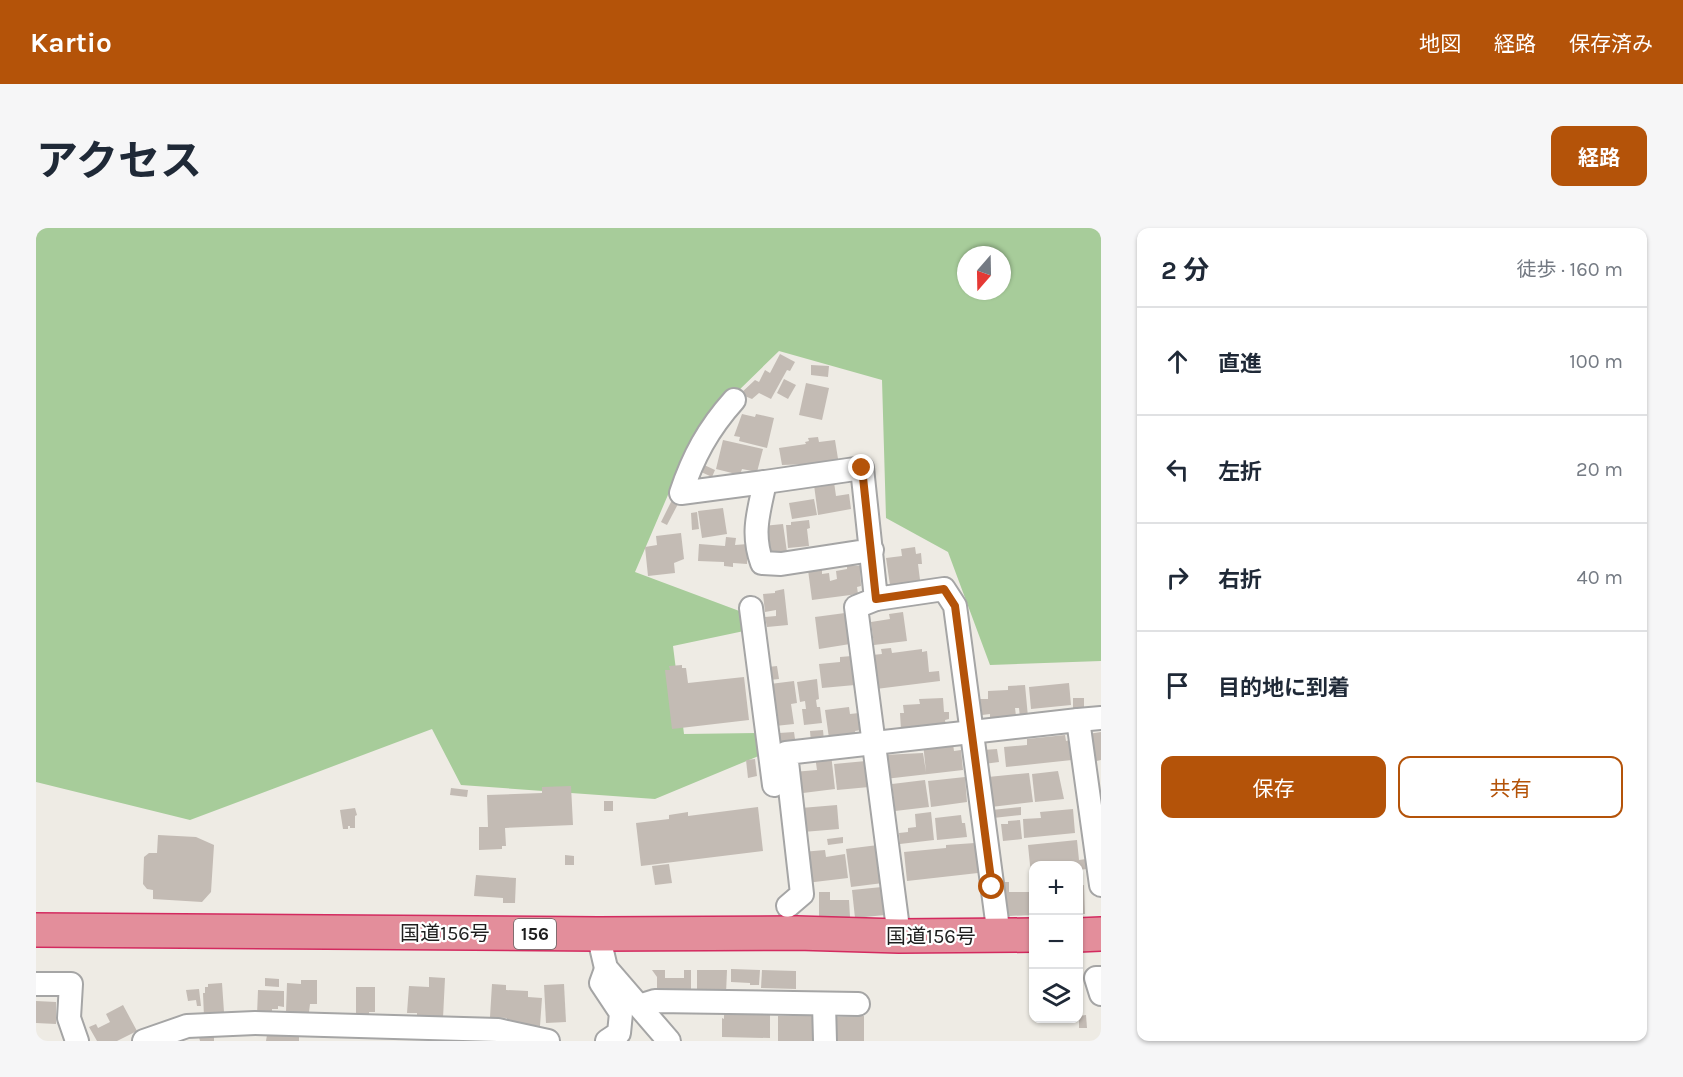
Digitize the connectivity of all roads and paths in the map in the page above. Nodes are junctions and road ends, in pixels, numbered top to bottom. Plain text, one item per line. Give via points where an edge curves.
1 (734, 400) dead end
2 (765, 482) junction
3 (872, 550) junction
4 (876, 599) junction
5 (752, 608) dead end
6 (1101, 718) edge
7 (1078, 720) junction
8 (971, 732) junction
9 (873, 742) junction
10 (1101, 885) edge
11 (793, 920) junction
12 (36, 930) edge
13 (598, 934) junction
14 (1101, 934) edge
15 (1029, 935) edge
16 (1083, 935) edge
17 (899, 936) junction
18 (999, 936) junction
19 (606, 968) junction
20 (1101, 978) edge
21 (36, 984) edge
22 (1101, 994) edge
23 (824, 1004) junction
24 (858, 1004) dead end
25 (639, 1006) junction
26 (439, 1035) edge
27 (77, 1041) edge
28 (144, 1041) edge
29 (548, 1041) edge
30 (608, 1041) edge
31 (669, 1041) edge
32 (825, 1041) edge

1 - 2 street via 702,443 681,493
2 - 3 street via 862,468
2 - 3 street via 756,524 756,546 762,562 781,564
3 - 4 street
4 - 8 street via 944,589 955,606
4 - 9 street via 856,607
5 - 11 street
6 - 7 street
7 - 8 street
7 - 10 street
8 - 9 street
8 - 18 street
9 - 11 street via 786,753 801,894
9 - 17 street
11 - 13 highway, 国道156号 / 156
11 - 17 highway, 国道156号 / 156
12 - 13 highway, 国道156号 / 156
13 - 19 street
14 - 16 highway
15 - 18 highway, 国道156号 / 156
17 - 18 highway, 国道156号 / 156
19 - 25 street
19 - 30 street via 602,983 621,1013 619,1033
20 - 22 street via 1096,978
21 - 27 street via 71,984 69,1018
23 - 24 street
23 - 25 street via 655,1001
23 - 32 street
25 - 31 street
26 - 28 street via 255,1023 188,1026
26 - 29 street via 498,1030

